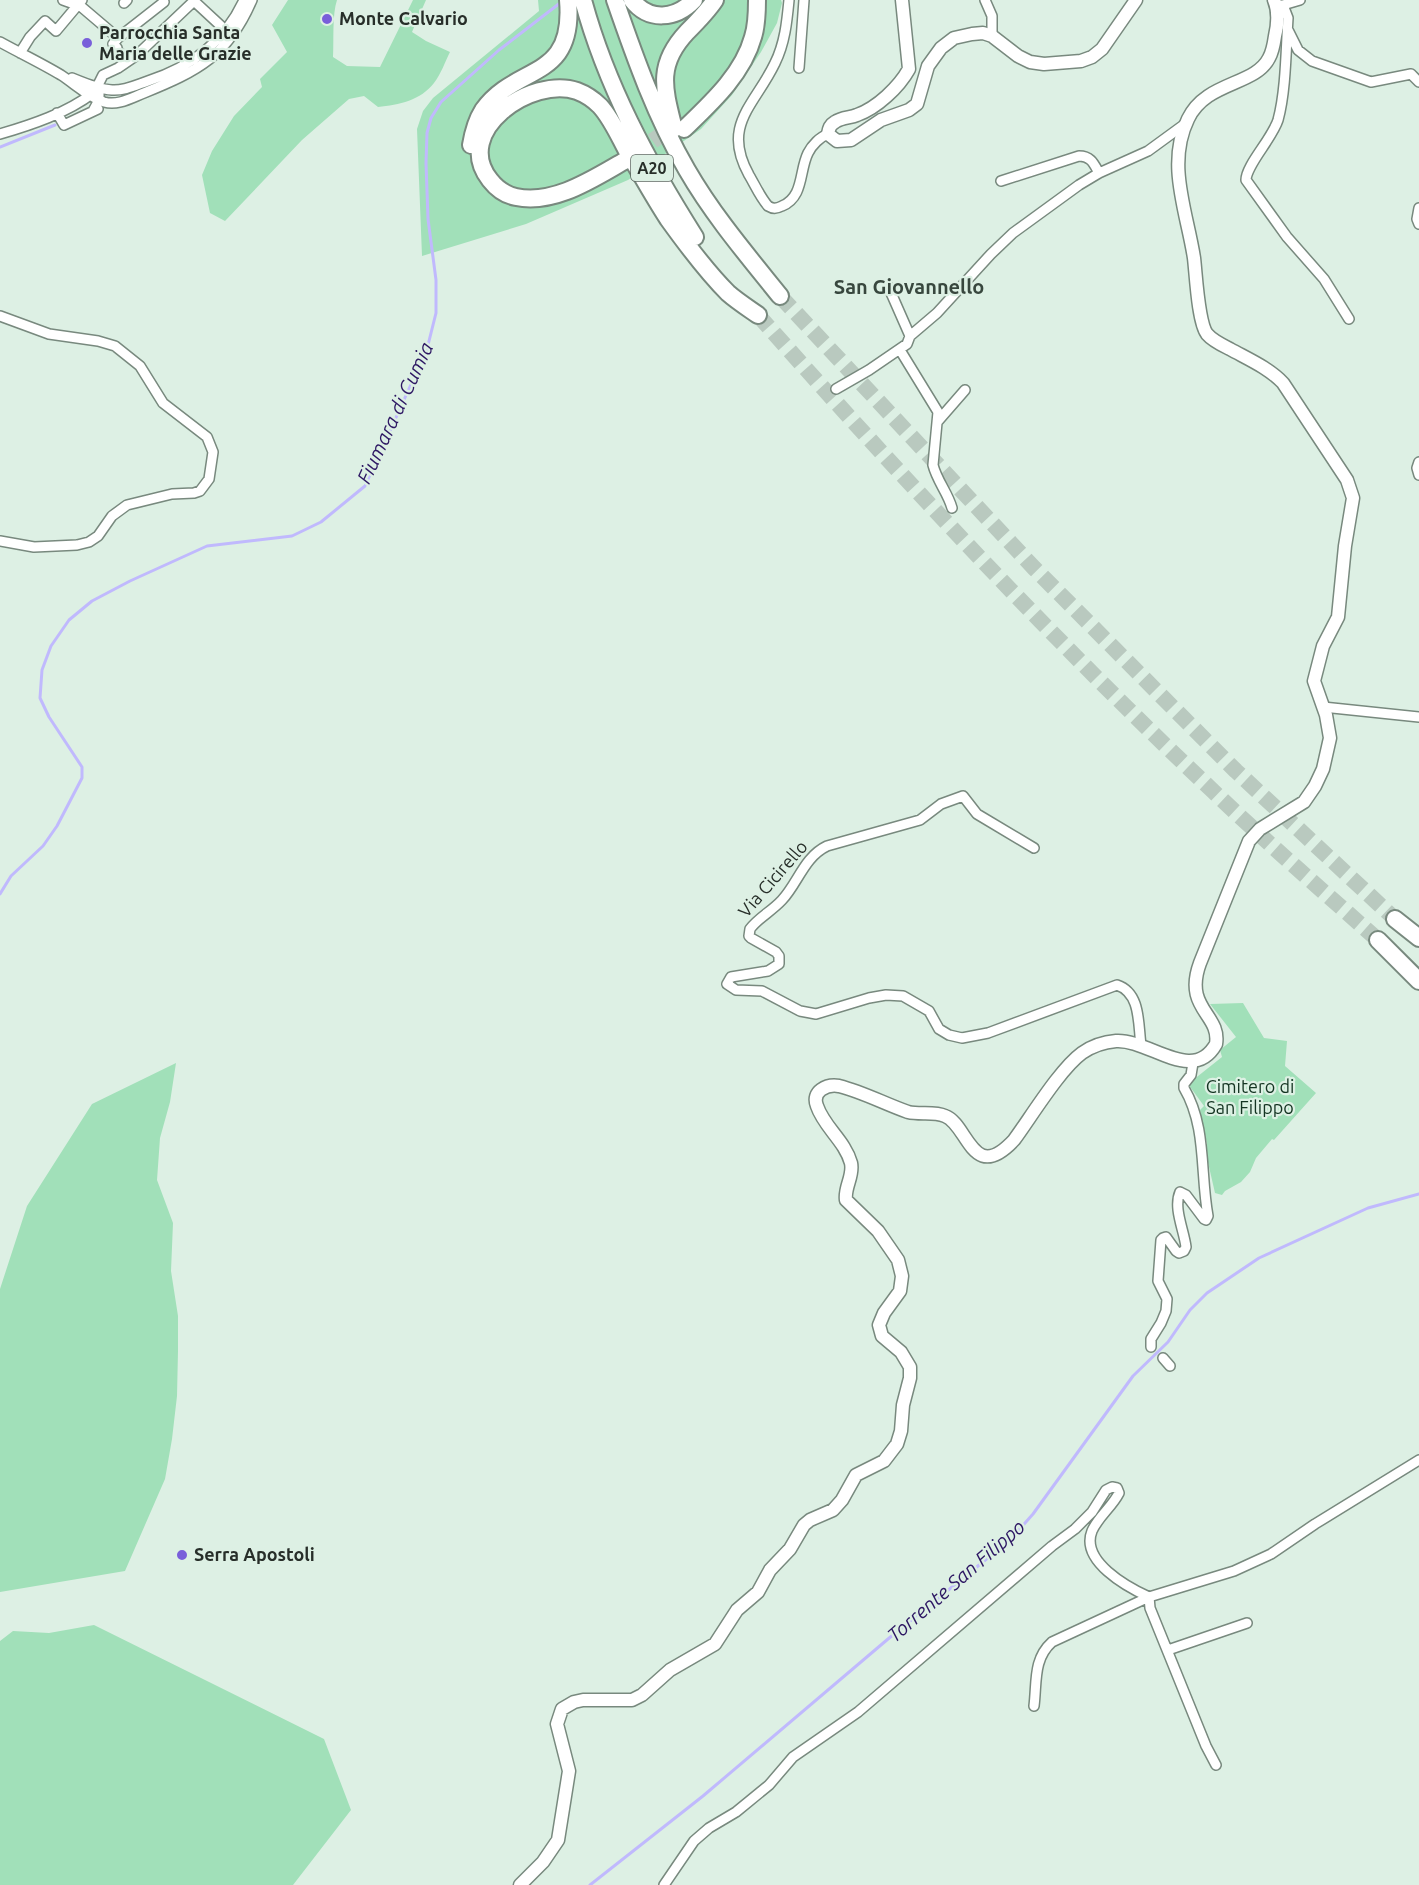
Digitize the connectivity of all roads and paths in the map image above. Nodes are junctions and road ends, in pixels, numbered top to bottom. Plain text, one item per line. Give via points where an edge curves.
1 (63, 0) edge
2 (180, 0) edge
3 (244, 0) edge
4 (252, 0) edge
5 (568, 0) edge
6 (583, 0) edge
7 (615, 0) edge
8 (632, 0) edge
9 (694, 0) edge
10 (715, 0) edge
11 (751, 0) edge
12 (757, 0) edge
13 (789, 0) edge
14 (804, 0) edge
15 (903, 0) edge
16 (985, 0) edge
17 (1136, 0) edge
18 (1300, 0) edge
19 (164, 2) dead end
20 (79, 3) edge
21 (192, 3) edge
22 (1278, 4) edge
23 (221, 26) dead end
24 (1287, 28) junction
25 (992, 36) junction
26 (0, 42) edge
27 (20, 53) junction
28 (799, 68) dead end
29 (61, 75) junction
30 (1419, 82) edge
31 (100, 88) junction
32 (95, 98) junction
33 (111, 103) junction
34 (93, 111) junction
35 (57, 112) junction
36 (1185, 124) junction
37 (0, 134) edge
38 (828, 134) junction
39 (687, 170) junction
40 (1100, 173) junction
41 (1001, 181) dead end
42 (1419, 208) edge
43 (1419, 224) edge
44 (888, 286) dead end
45 (780, 296) tunnel mouth
46 (0, 315) edge
47 (1349, 319) dead end
48 (910, 336) junction
49 (900, 350) junction
50 (836, 389) dead end
51 (964, 390) dead end
52 (938, 421) junction
53 (1419, 462) edge
54 (1419, 475) edge
55 (952, 508) dead end
56 (0, 541) edge
57 (1323, 707) junction
58 (1419, 717) edge
59 (1034, 849) dead end
60 (1395, 919) tunnel mouth
61 (1418, 937) edge
62 (1419, 972) edge
63 (1419, 981) edge
64 (1141, 1045) junction
65 (1193, 1062) junction
66 (1151, 1347) dead end
67 (1163, 1358) dead end
68 (1170, 1366) dead end
69 (1419, 1460) edge
70 (1149, 1597) junction
71 (1247, 1623) dead end
72 (1168, 1650) junction
73 (1034, 1706) dead end
74 (1216, 1765) dead end
75 (520, 1885) edge
76 (664, 1885) edge

1 - 20 street
2 - 21 street
3 - 31 street via 224,33 198,57 129,88
4 - 33 street via 231,39 209,60 164,84
5 - 6 highway, A20 via 567,33 556,56 504,91 476,123 470,147 479,178 494,194 528,206 549,204 577,194 628,164 576,188 529,200 505,194 485,173 480,155 484,136 501,111 525,97 565,89 577,91 608,116 649,189 692,251 729,294 758,315 700,246 659,181 622,106
7 - 39 highway, A20 via 652,102
8 - 9 highway via 645,12 665,16
10 - 39 highway via 676,46 664,73 664,91
11 - 12 highway via 750,23 739,56 717,88 683,125 721,92 745,58 753,39
13 - 38 street via 779,53 747,110 738,135 741,161 768,206 780,207 794,198 809,152
14 - 28 street
15 - 38 street via 909,69 875,106 836,122
16 - 25 street via 992,16
17 - 25 street via 1102,48 1081,62 1030,62
18 - 22 street
19 - 20 street via 118,43
20 - 27 street via 56,31 45,21
21 - 23 street
21 - 31 street via 129,59 103,75
22 - 24 street via 1287,13
22 - 36 street via 1269,59 1256,72 1208,95
24 - 30 street via 1302,56 1312,62 1371,82 1411,74
24 - 47 street via 1278,120 1248,168 1246,180 1287,237 1324,279
25 - 38 street via 972,34 945,44 928,66 919,100 913,107 881,120 846,142 833,140
26 - 27 street
27 - 29 street
29 - 31 street
29 - 32 street
31 - 32 street
32 - 33 street
32 - 34 street
32 - 35 street
33 - 34 street
34 - 35 street via 64,125
35 - 37 street
36 - 40 street via 1149,151
36 - 57 street via 1177,176 1204,328 1213,340 1269,370 1283,383 1352,491 1338,617 1323,646 1315,676
39 - 45 highway, A20 via 727,230
40 - 41 street via 1091,159 1079,156
40 - 48 street via 1013,233
42 - 43 street
44 - 48 street
46 - 56 street via 49,334 115,346 140,366 163,403 207,437 213,452 209,479 200,491 127,506 112,516 89,542 34,547
48 - 49 street
49 - 50 street
49 - 52 street via 935,404
51 - 52 street
52 - 55 street via 933,465
53 - 54 street
57 - 58 street
57 - 65 street via 1330,738 1319,778 1300,806 1260,829 1249,841 1200,963 1194,980 1195,992 1216,1039 1208,1055
59 - 64 street, Via Cicirello via 977,814 963,796 941,804 920,820 827,846 804,866 780,902 750,929 751,939 776,952 779,964 768,971 731,977 727,984 736,990 762,991 800,1011 816,1014 869,998 903,996 929,1011 939,1029 962,1038 988,1033 1117,986 1127,990 1134,1000
60 - 61 highway
62 - 63 highway via 1378,940
64 - 65 street
64 - 75 street via 1111,1042 1083,1052 1065,1069 1014,1140 992,1155 972,1149 946,1116 909,1112 839,1086 828,1085 820,1091 817,1107 850,1162 846,1200 874,1226 901,1271 900,1291 879,1325 882,1336 901,1352 910,1367 899,1438 884,1461 856,1475 833,1510 804,1526 784,1558 770,1570 758,1592 737,1610 715,1644 670,1670 632,1700 583,1700 562,1709 557,1724 569,1771 558,1840
65 - 66 street via 1184,1088 1196,1112 1201,1136 1208,1216 1204,1219 1180,1192 1179,1211 1186,1247 1179,1252 1166,1237 1161,1240 1158,1281 1167,1299 1167,1311 1151,1339
67 - 68 street
69 - 70 street via 1271,1554 1234,1571
70 - 72 street
70 - 73 street via 1083,1626 1045,1648 1039,1658
70 - 76 street via 1101,1565 1092,1553 1091,1533 1119,1493 1112,1487 1075,1529 858,1712 793,1757 769,1785 736,1812 694,1840
71 - 72 street
72 - 74 street

